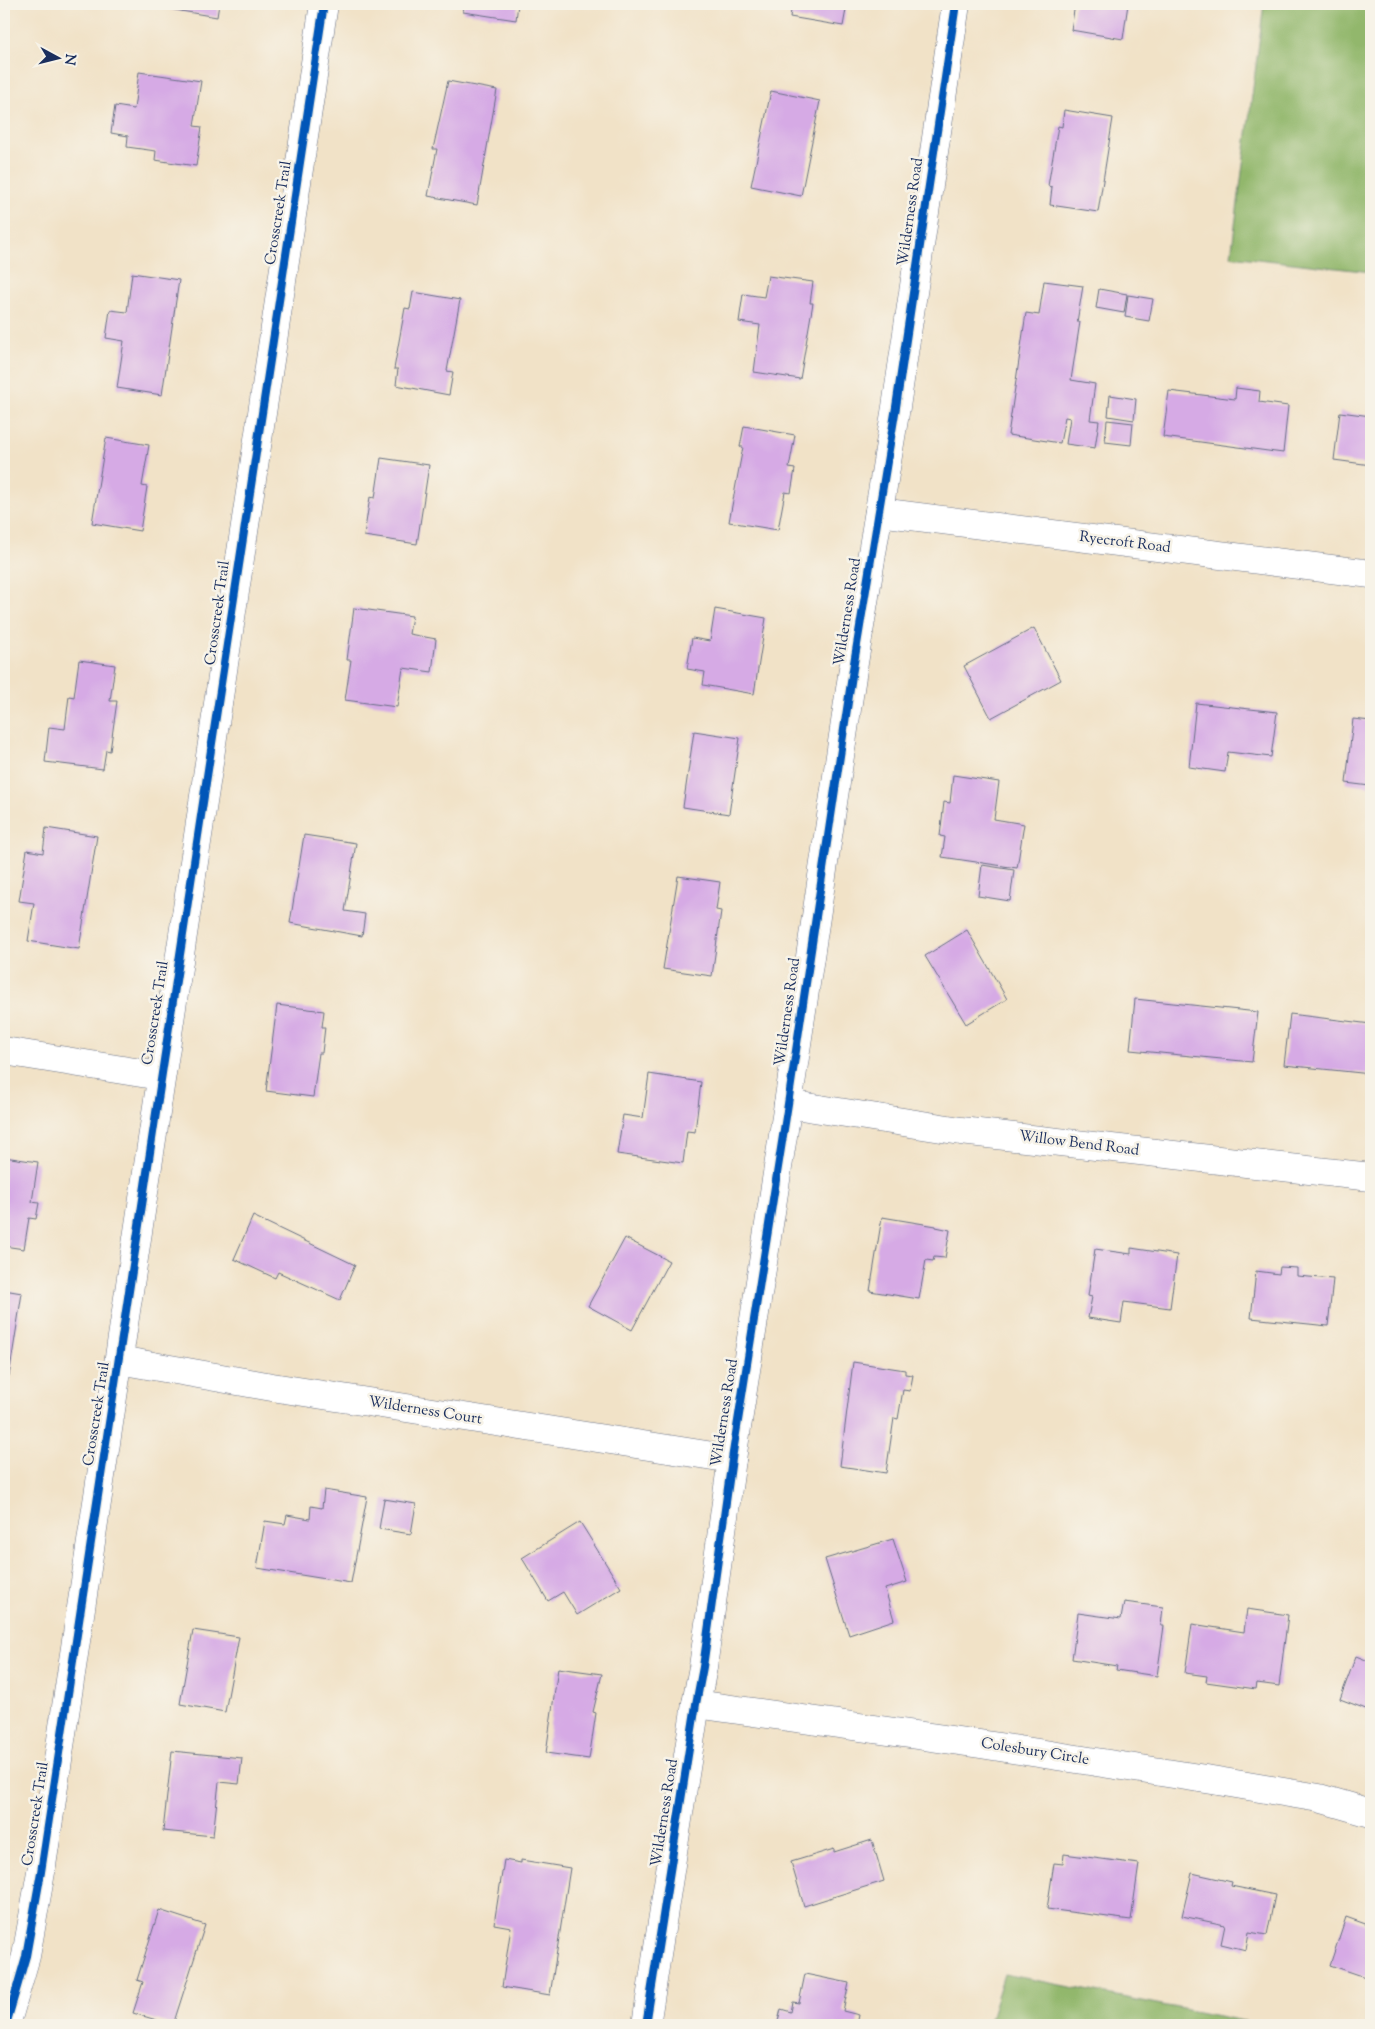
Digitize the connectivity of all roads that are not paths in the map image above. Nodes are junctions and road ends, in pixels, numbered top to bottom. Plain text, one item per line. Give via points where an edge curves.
1 (324, 4) edge
2 (956, 4) edge
3 (878, 512) junction
4 (1371, 574) edge
5 (4, 1051) edge
6 (160, 1076) junction
7 (788, 1104) junction
8 (1371, 1177) edge
9 (119, 1360) junction
10 (732, 1459) junction
11 (696, 1704) junction
12 (1371, 1813) edge
13 (6, 2025) edge
14 (646, 2025) edge

1 - 6 street, Crosscreek Trail
2 - 3 street, Wilderness Road
3 - 4 street, Ryecroft Road
3 - 7 street, Wilderness Road
5 - 6 street
6 - 9 street, Crosscreek Trail
7 - 8 street, Willow Bend Road via 961,1130
7 - 10 street, Wilderness Road
9 - 10 street, Wilderness Court
9 - 13 street, Crosscreek Trail via 41,1872 26,1956
10 - 11 street, Wilderness Road
11 - 12 street, Colesbury Circle via 1212,1780 1320,1798
11 - 14 street, Wilderness Road

